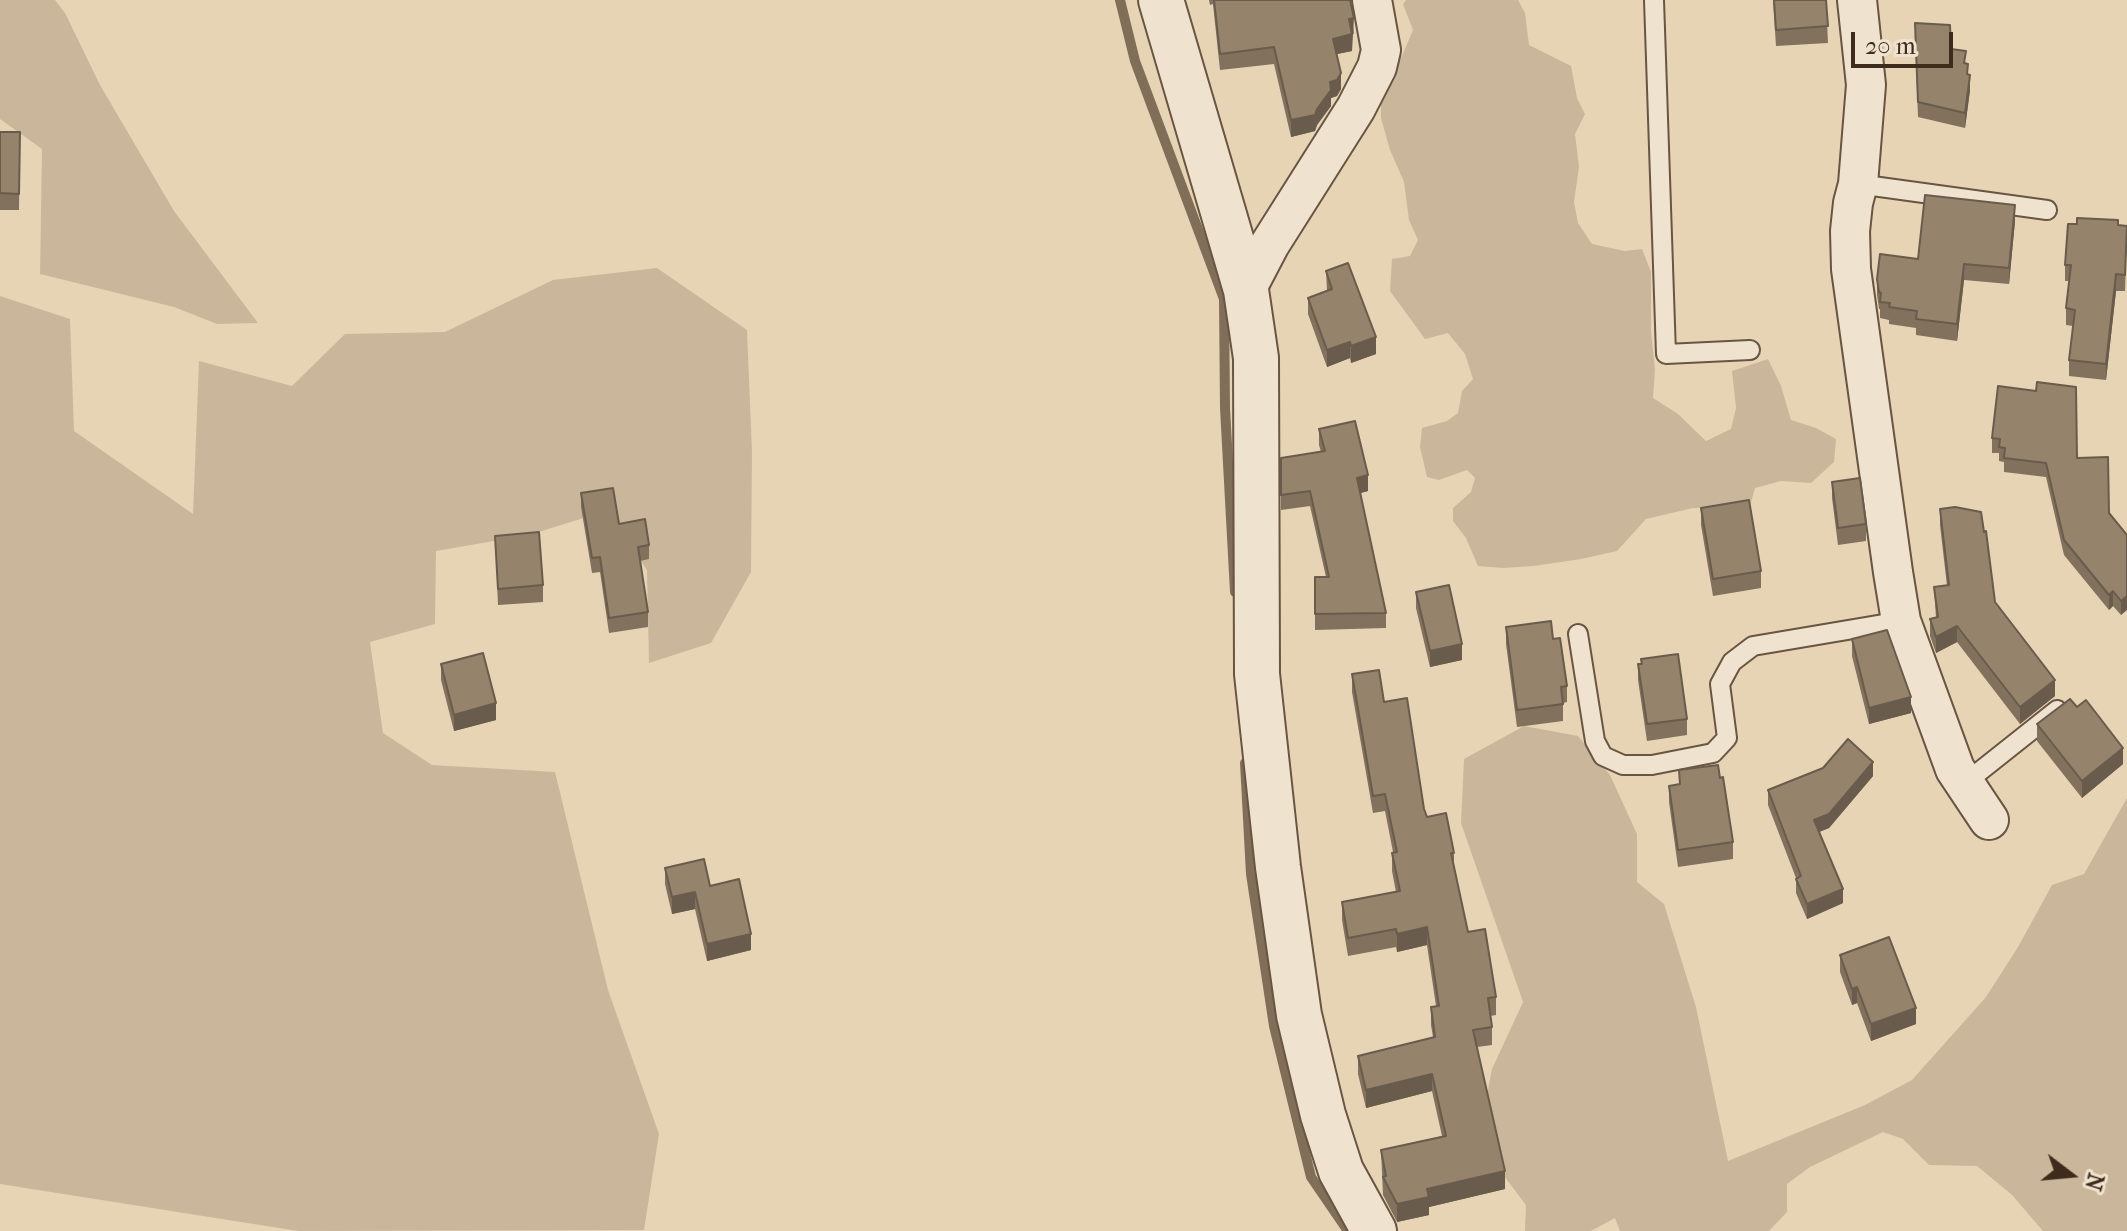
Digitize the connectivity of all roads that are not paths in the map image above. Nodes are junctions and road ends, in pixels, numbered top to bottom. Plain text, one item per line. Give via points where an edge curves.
1 (1161, 0) edge
2 (1372, 0) edge
3 (1654, 0) edge
4 (1857, 0) edge
5 (1858, 184) junction
6 (2047, 210) dead end
7 (1246, 290) junction
8 (1750, 350) dead end
9 (1901, 621) junction
10 (1578, 634) dead end
11 (2066, 703) edge
12 (1965, 783) junction
13 (1989, 820) dead end
14 (1374, 1231) edge

1 - 7 street
2 - 7 street via 1381,50 1377,67
3 - 8 lane via 1666,354
4 - 5 street via 1866,85
5 - 6 lane
5 - 9 street via 1850,231 1851,269
7 - 14 street via 1256,358 1257,674 1278,867 1299,1015 1323,1115 1341,1171
9 - 10 lane via 1753,646 1732,662 1720,684 1727,738 1713,753 1652,765 1623,765 1603,756 1595,741
9 - 12 street via 1955,769
11 - 12 lane
12 - 13 street

